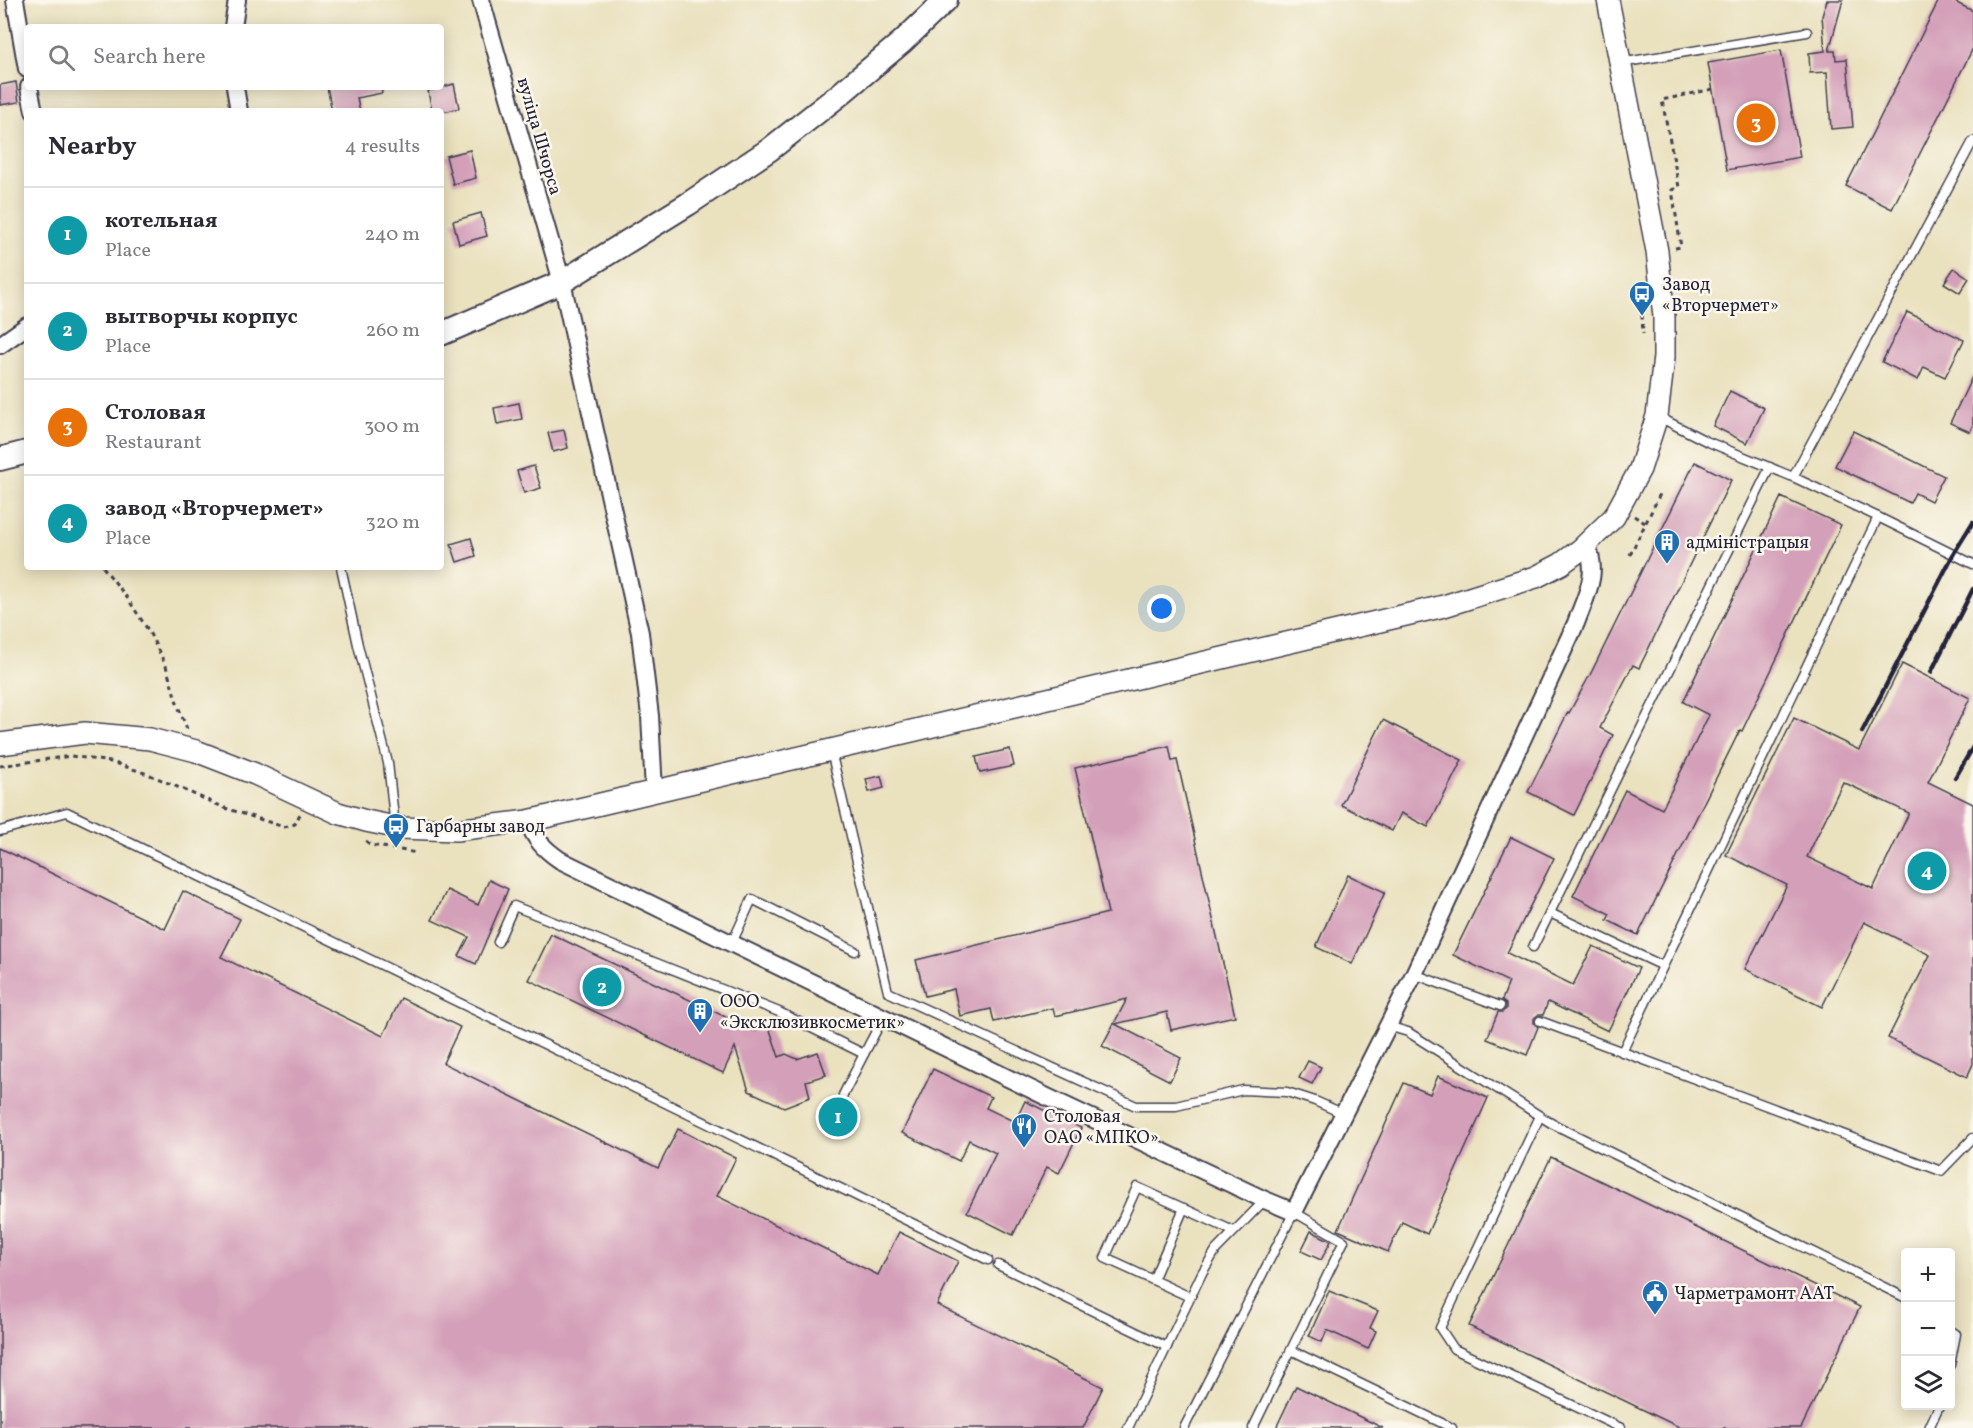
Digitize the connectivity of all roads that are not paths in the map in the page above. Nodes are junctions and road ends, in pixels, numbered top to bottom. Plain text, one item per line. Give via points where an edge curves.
1 (15, 0) edge
2 (237, 0) edge
3 (481, 0) edge
4 (946, 0) edge
5 (1608, 0) edge
6 (233, 24) edge
7 (1807, 32) dead end
8 (24, 49) edge
9 (1619, 63) junction
10 (30, 90) edge
11 (236, 90) edge
12 (33, 108) edge
13 (238, 108) edge
14 (1973, 141) edge
15 (562, 282) junction
16 (24, 328) edge
17 (444, 333) edge
18 (0, 345) edge
19 (1657, 416) junction
20 (24, 453) edge
21 (0, 459) edge
22 (1770, 467) junction
23 (1792, 477) junction
24 (1878, 517) junction
25 (1586, 544) junction
26 (1973, 564) edge
27 (342, 570) edge
28 (0, 744) edge
29 (831, 750) junction
30 (654, 791) junction
31 (528, 821) junction
32 (395, 828) junction
33 (0, 831) edge
34 (1550, 913) junction
35 (498, 942) dead end
36 (732, 943) junction
37 (1533, 947) dead end
38 (855, 951) dead end
39 (1663, 966) junction
40 (1414, 974) junction
41 (1500, 1006) dead end
42 (883, 1018) junction
43 (1540, 1022) dead end
44 (1388, 1026) junction
45 (1622, 1052) junction
46 (864, 1054) junction
47 (843, 1095) dead end
48 (1344, 1114) junction
49 (1540, 1116) junction
50 (1973, 1138) edge
51 (1265, 1200) junction
52 (1184, 1208) junction
53 (1294, 1212) junction
54 (1233, 1232) junction
55 (988, 1260) dead end
56 (998, 1265) dead end
57 (1153, 1280) junction
58 (1901, 1296) edge
59 (1190, 1298) junction
60 (1167, 1347) junction
61 (1290, 1350) junction
62 (1937, 1410) edge
63 (1128, 1428) edge
64 (1184, 1428) edge
65 (1252, 1428) edge
66 (1452, 1428) edge
67 (1621, 1428) edge
68 (1929, 1428) edge

1 - 8 street
2 - 6 street
3 - 15 street, вуліца Шчорса
4 - 15 main road via 884,57 769,150
5 - 9 street
7 - 9 lane
9 - 19 street via 1657,250 1665,317
10 - 12 street
11 - 13 street
14 - 23 lane
15 - 17 main road
15 - 30 street, вуліца Шчорса via 640,633
16 - 18 street
19 - 22 lane
19 - 25 street via 1640,469 1614,517
20 - 21 main road
22 - 23 lane
22 - 34 lane
23 - 24 lane
24 - 26 lane
24 - 39 lane
25 - 29 street via 1536,577 1444,606
25 - 40 street via 1593,573 1576,623
27 - 32 lane via 388,763
28 - 32 street via 85,733 150,739 196,751 255,774 338,813
29 - 30 street
29 - 48 lane via 888,992 1136,1106 1176,1106 1243,1090 1287,1092
30 - 31 street
31 - 32 street via 456,830
31 - 36 street via 543,848 560,860
33 - 55 lane via 67,812
34 - 37 lane
34 - 39 lane
35 - 46 lane via 514,906 778,1012
36 - 38 lane via 752,899
36 - 42 street
39 - 45 lane
40 - 41 lane
40 - 44 street
42 - 46 lane
42 - 51 street
43 - 45 lane
44 - 48 street
44 - 49 lane via 1408,1032
45 - 50 lane via 1941,1171
46 - 47 lane
48 - 53 street
49 - 58 lane
49 - 67 lane via 1440,1328 1454,1349
51 - 53 street
51 - 54 lane
52 - 54 lane
52 - 57 lane
52 - 57 lane via 1137,1187 1105,1258
53 - 61 lane via 1344,1241
53 - 64 lane
54 - 59 lane via 1216,1250
56 - 60 lane
57 - 59 lane
59 - 60 lane
60 - 63 lane
61 - 65 lane
61 - 66 lane
62 - 68 lane

